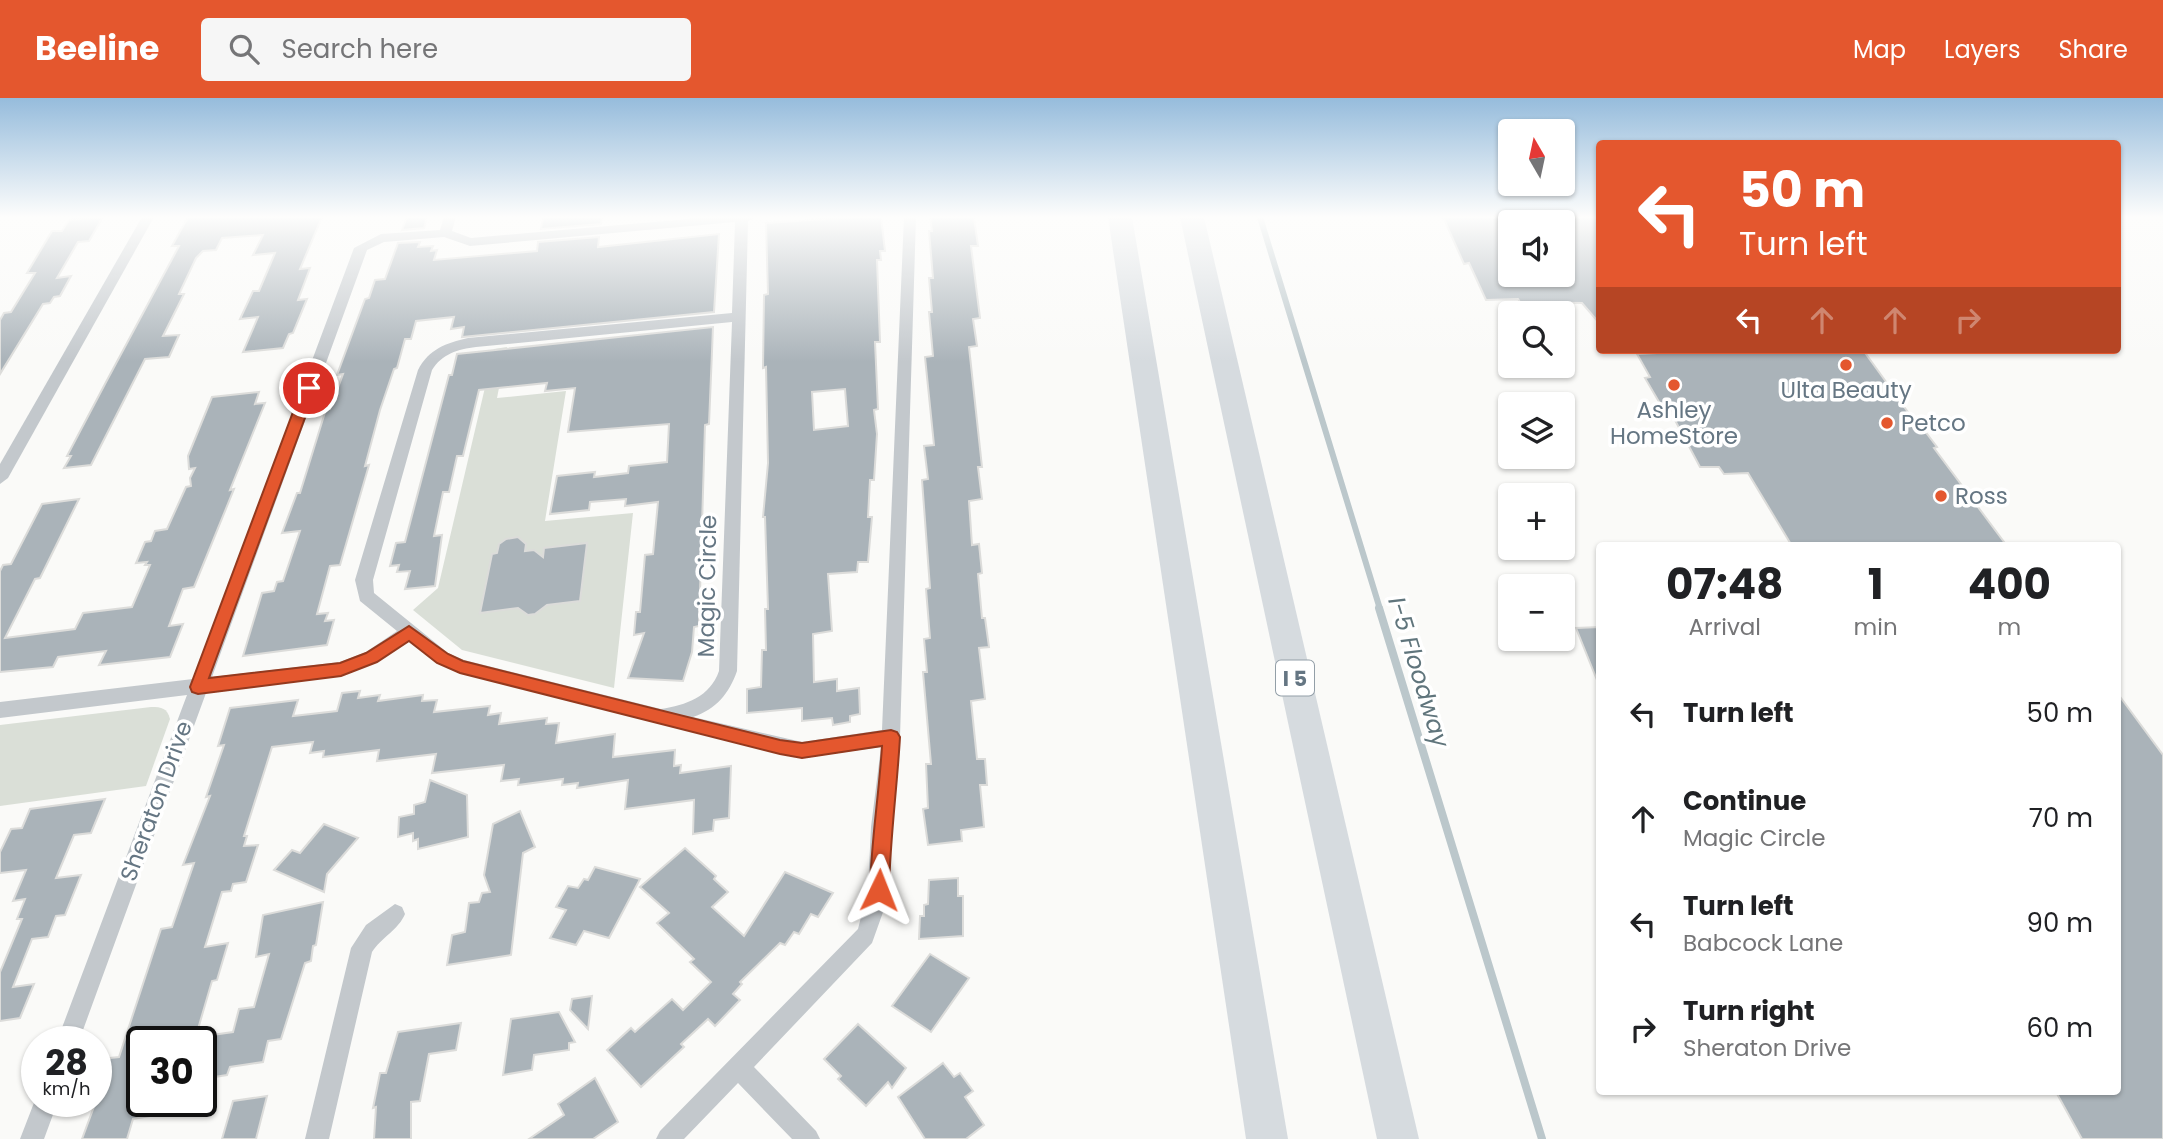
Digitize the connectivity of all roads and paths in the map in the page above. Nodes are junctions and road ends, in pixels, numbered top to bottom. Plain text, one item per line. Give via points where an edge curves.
1 (120, 266) edge
2 (354, 266) edge
3 (740, 266) edge
4 (907, 266) edge
5 (1128, 266) edge
6 (1203, 266) edge
7 (738, 317) junction
8 (0, 478) edge
9 (409, 632) junction
10 (198, 687) junction
11 (0, 710) edge
12 (661, 717) junction
13 (891, 737) junction
14 (395, 914) dead end
15 (74, 1026) edge
16 (739, 1068) junction
17 (40, 1117) edge
18 (32, 1139) edge
19 (317, 1139) edge
20 (668, 1139) edge
21 (808, 1139) edge
22 (1267, 1139) edge
23 (1398, 1139) edge

1 - 8 street
2 - 10 street, Sheraton Drive
3 - 7 street, Magic Circle
4 - 13 street
5 - 22 highway
6 - 23 highway, I 5
7 - 9 street, Magic Circle via 476,342 434,356 425,370 364,580 366,596
7 - 12 street, Magic Circle via 727,671 724,683 699,707
9 - 10 street via 372,657 341,669
9 - 12 street, Magic Circle via 460,666
10 - 11 street
10 - 15 street, Sheraton Drive
12 - 13 street via 802,750
13 - 16 street via 877,903 865,936
14 - 19 street via 362,948
16 - 20 street
16 - 21 street
17 - 18 street

